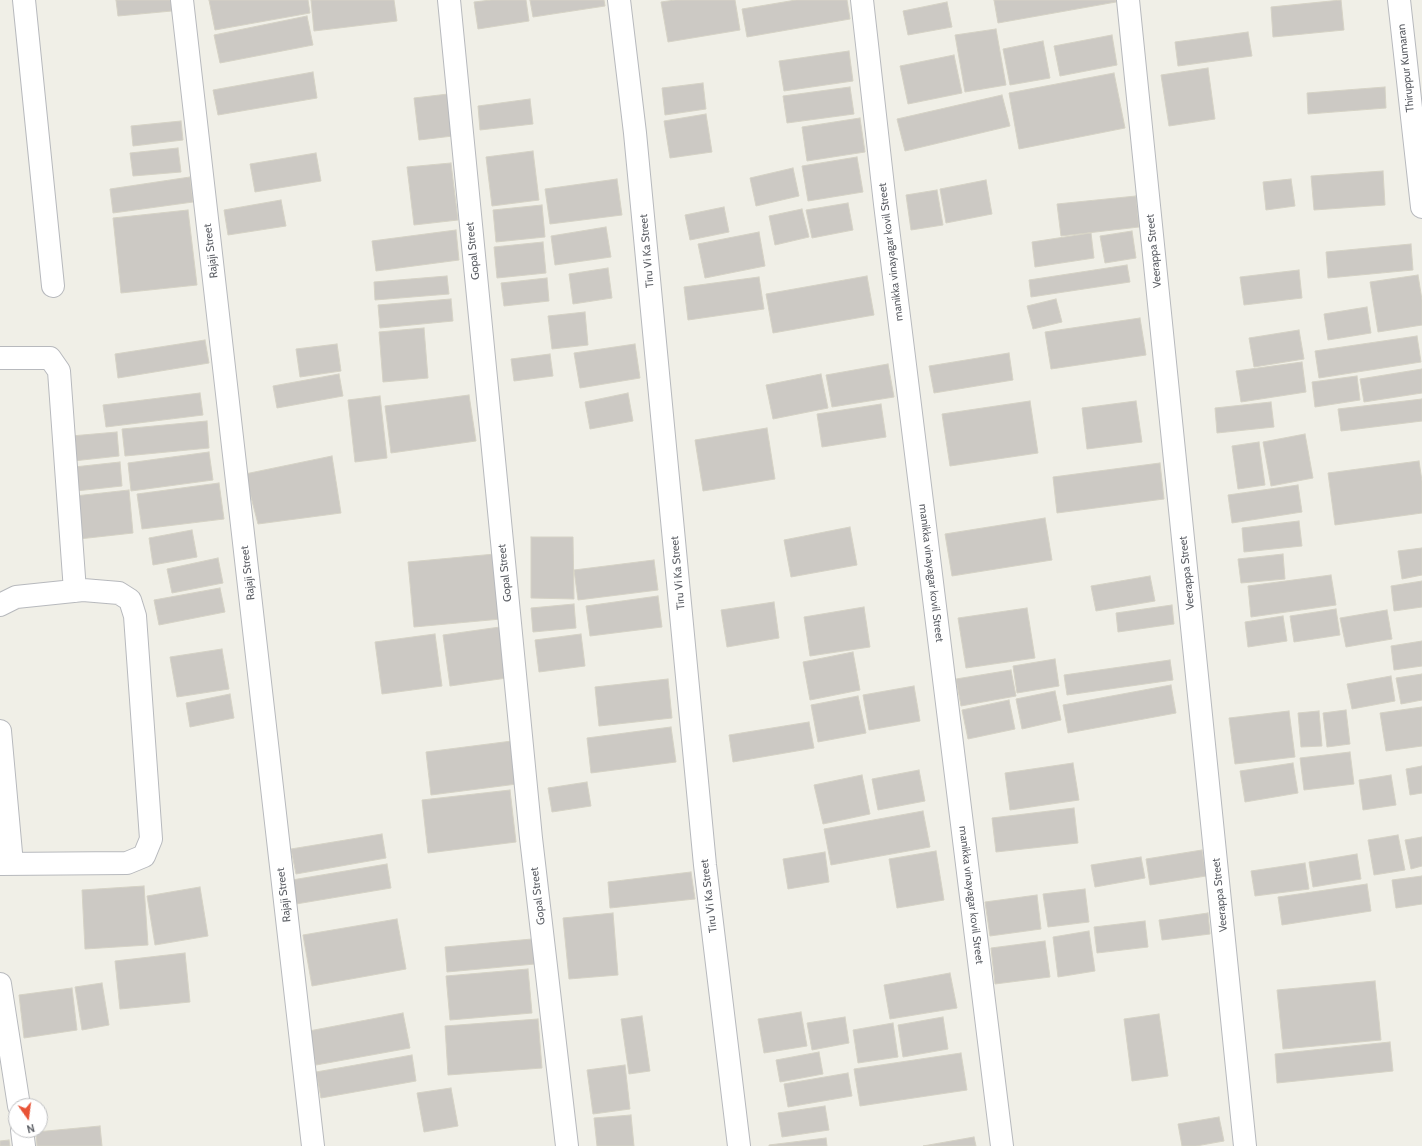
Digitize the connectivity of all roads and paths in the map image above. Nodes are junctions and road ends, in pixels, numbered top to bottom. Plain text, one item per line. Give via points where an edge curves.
1 (24, 0) edge
2 (182, 0) edge
3 (449, 0) edge
4 (618, 0) edge
5 (862, 0) edge
6 (1128, 0) edge
7 (1399, 0) edge
8 (1422, 207) edge
9 (53, 286) dead end
10 (0, 358) edge
11 (75, 591) junction
12 (0, 605) edge
13 (0, 731) edge
14 (6, 864) edge
15 (0, 984) edge
16 (18, 1098) edge
17 (313, 1146) edge
18 (567, 1146) edge
19 (739, 1146) edge
20 (1002, 1146) edge
21 (1246, 1146) edge

1 - 9 street
2 - 17 street, Rajaji Street
3 - 18 street, Gopal Street via 531,838
4 - 19 street, Tiru Vi Ka Street via 635,133 706,865
5 - 20 street, manikka vinayagar kovil Street
6 - 21 street, Veerappa Street
7 - 8 street, Thiruppur Kumaran
10 - 11 street via 50,358 58,371
11 - 12 street via 16,597
11 - 14 street via 119,593 130,600 132,605 135,616 151,839 144,856 127,863
13 - 14 street
15 - 16 street

